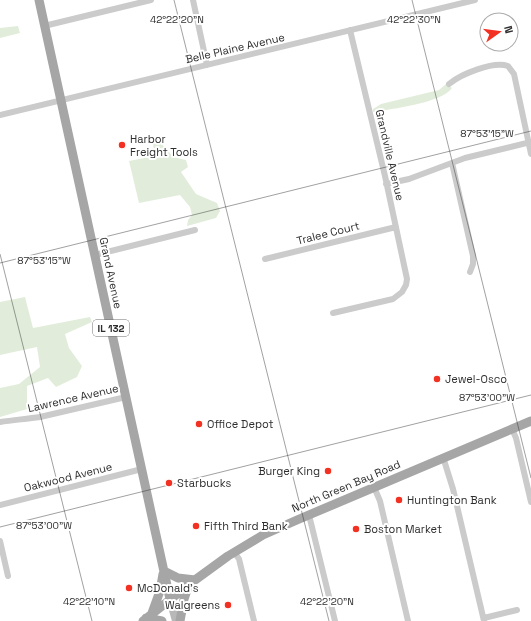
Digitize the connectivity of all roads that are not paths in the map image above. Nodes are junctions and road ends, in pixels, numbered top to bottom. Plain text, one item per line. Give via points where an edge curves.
1 (39, 0) edge
2 (151, 0) edge
3 (193, 0) edge
4 (475, 0) edge
5 (44, 26) junction
6 (350, 30) junction
7 (207, 65) junction
8 (449, 84) dead end
9 (61, 100) junction
10 (0, 115) edge
11 (530, 142) edge
12 (531, 154) edge
13 (452, 163) junction
14 (386, 184) junction
15 (396, 227) junction
16 (195, 230) dead end
17 (95, 255) junction
18 (265, 259) dead end
19 (470, 272) dead end
20 (333, 314) dead end
21 (126, 397) junction
22 (531, 421) edge
23 (0, 422) edge
24 (512, 429) junction
25 (443, 457) junction
26 (142, 469) junction
27 (374, 487) junction
28 (531, 502) edge
29 (0, 505) edge
30 (309, 515) junction
31 (0, 541) edge
32 (234, 552) junction
33 (164, 570) junction
34 (8, 576) dead end
35 (192, 582) junction
36 (170, 599) junction
37 (517, 610) dead end
38 (147, 618) edge
39 (484, 620) edge
40 (162, 621) edge
41 (176, 621) edge
42 (180, 621) edge
43 (254, 621) edge
44 (335, 621) edge
45 (408, 621) edge

1 - 5 main road, Grand Avenue / IL 132
2 - 5 street
3 - 7 street
4 - 6 street, Belle Plaine Avenue
5 - 9 main road, Grand Avenue / IL 132
6 - 7 street, Belle Plaine Avenue
6 - 14 street, Grandville Avenue
7 - 9 street, Belle Plaine Avenue
8 - 11 street via 470,72 499,65 508,66 514,74
9 - 10 street, Belle Plaine Avenue
9 - 17 main road, Grand Avenue / IL 132
11 - 12 street
11 - 13 street
13 - 14 street
13 - 19 street via 472,256
14 - 15 street, Grandville Avenue
15 - 18 street, Tralee Court
15 - 20 street, Grandville Avenue via 406,276 406,285 402,292 393,299
16 - 17 street
17 - 21 main road, Grand Avenue / IL 132
21 - 23 street, Lawrence Avenue via 40,417
21 - 26 main road, Grand Avenue / IL 132
22 - 24 main road, North Green Bay Road
24 - 25 main road, North Green Bay Road
24 - 28 street
25 - 27 main road, North Green Bay Road
25 - 39 street
26 - 29 street, Oakwood Avenue
26 - 33 main road, Grand Avenue / IL 132
27 - 30 main road, North Green Bay Road
27 - 45 street via 380,501
30 - 32 main road, North Green Bay Road via 266,533
30 - 44 street
31 - 34 street
32 - 35 main road, North Green Bay Road
32 - 43 street via 239,559
33 - 35 main road
33 - 36 main road, Grand Avenue / IL 132
33 - 38 main road via 160,591
35 - 36 main road, North Green Bay Road
35 - 42 main road via 184,598
36 - 38 main road, North Green Bay Road
36 - 41 main road, Grand Avenue
37 - 39 street
38 - 40 main road

